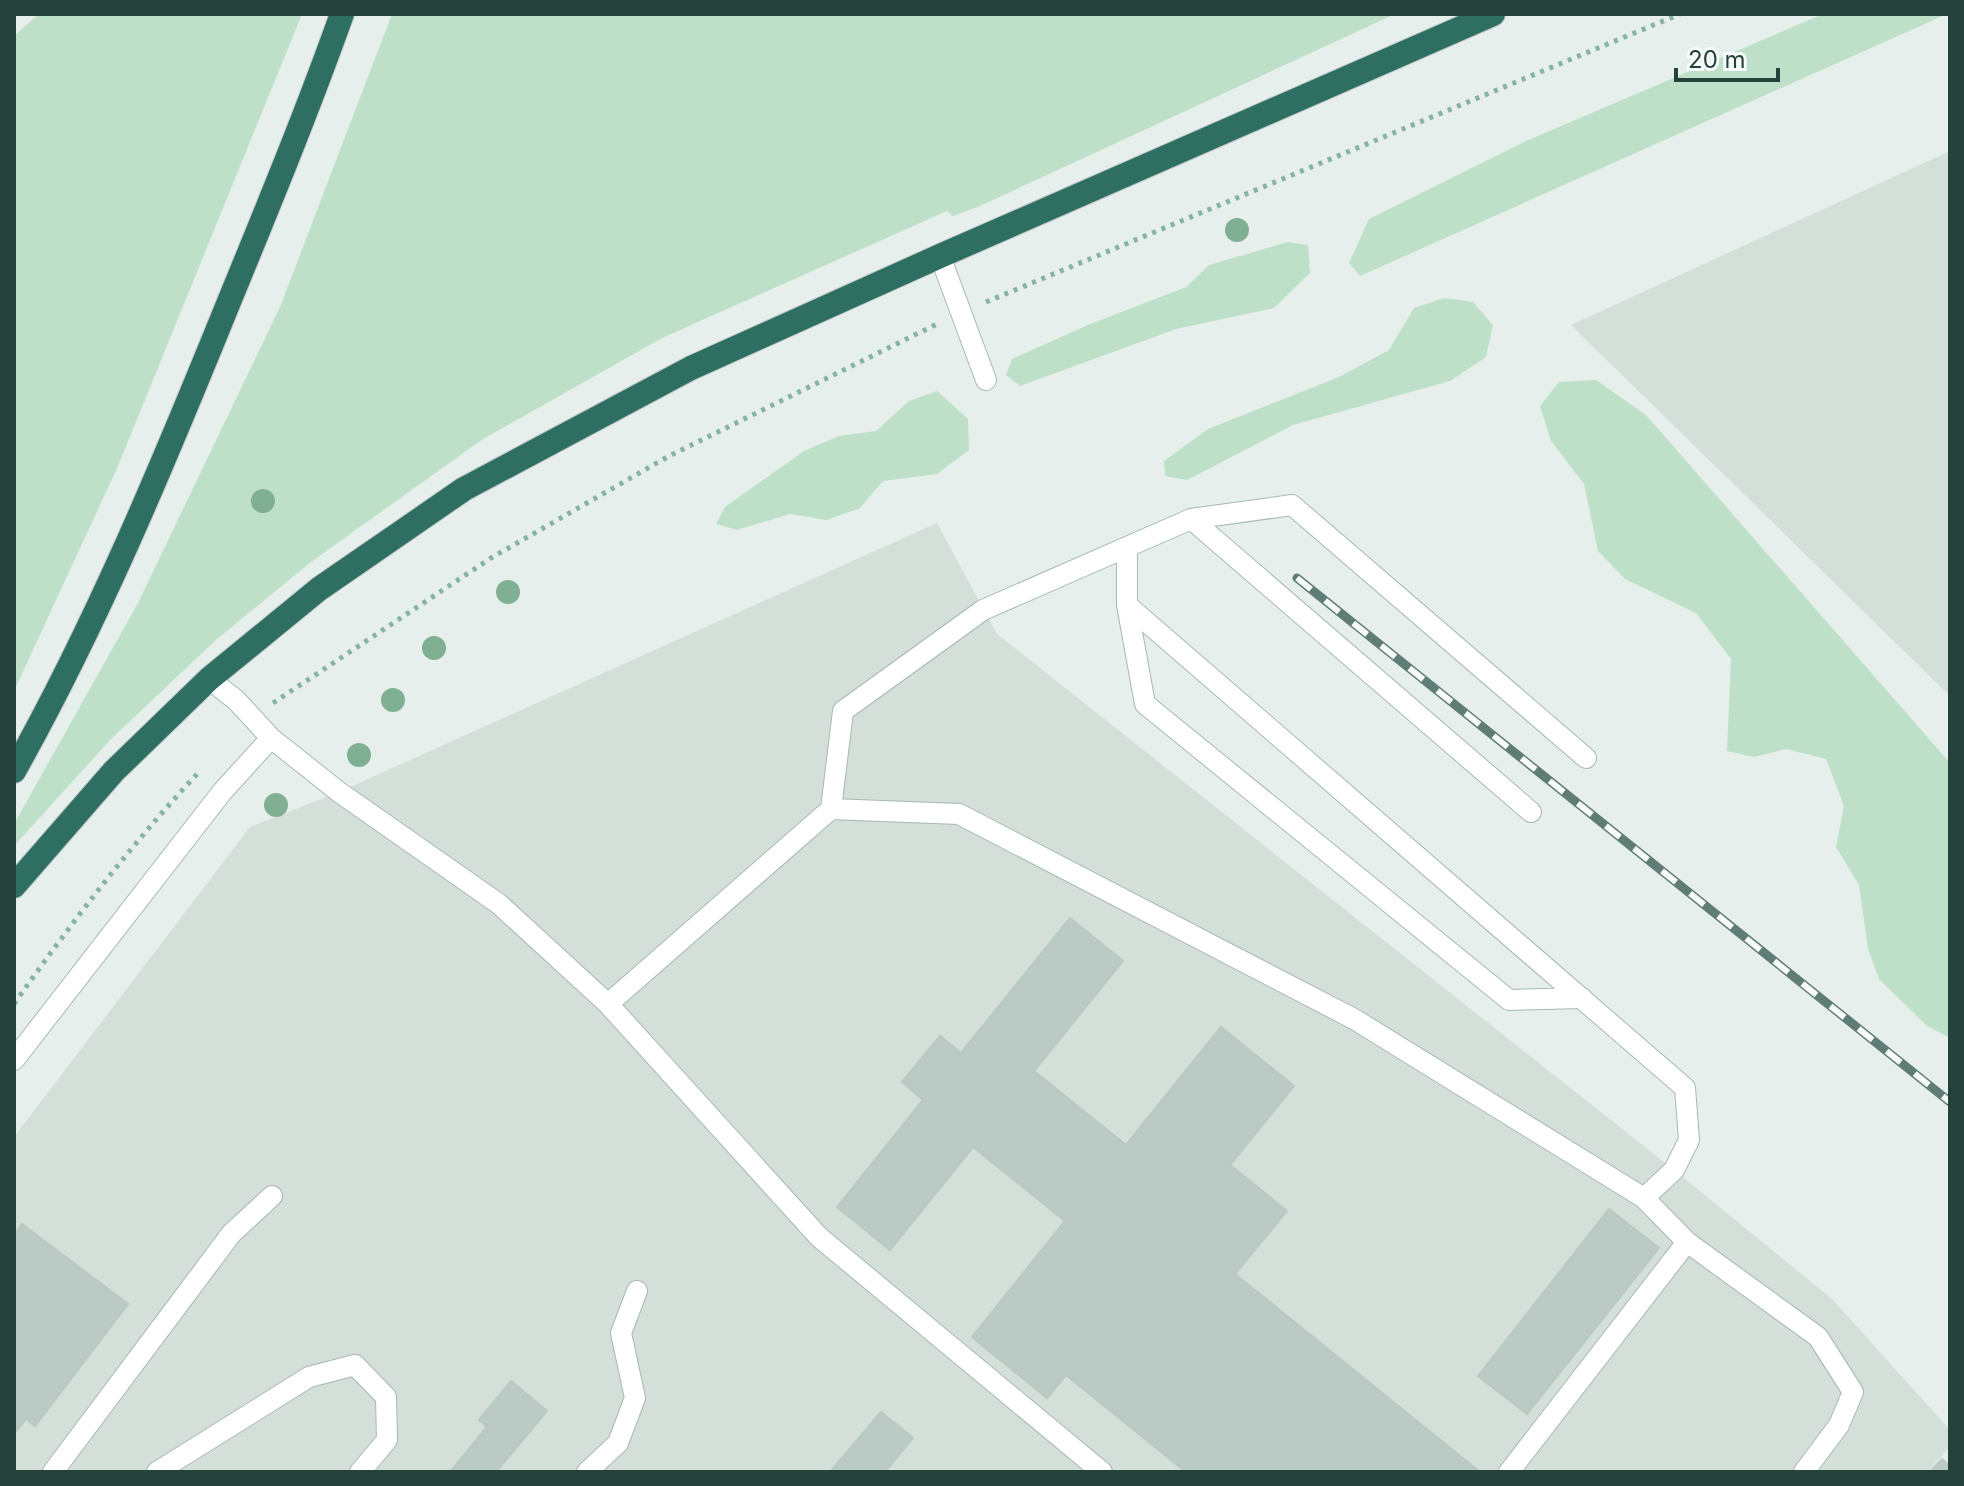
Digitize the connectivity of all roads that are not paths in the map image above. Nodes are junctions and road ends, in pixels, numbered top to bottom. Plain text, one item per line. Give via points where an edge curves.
1 (342, 14) edge
2 (1493, 14) edge
3 (940, 256) junction
4 (986, 380) dead end
5 (1191, 519) junction
6 (1127, 547) junction
7 (1127, 605) junction
8 (209, 679) junction
9 (271, 738) junction
10 (1586, 758) dead end
11 (14, 771) edge
12 (831, 809) junction
13 (1531, 812) dead end
14 (14, 886) edge
15 (1582, 998) junction
16 (608, 1004) junction
17 (14, 1060) edge
18 (272, 1196) dead end
19 (1644, 1198) junction
20 (1687, 1242) junction
21 (637, 1291) dead end
22 (53, 1472) edge
23 (157, 1472) edge
24 (360, 1472) edge
25 (587, 1472) edge
26 (1102, 1472) edge
27 (1509, 1472) edge
28 (1804, 1472) edge

1 - 11 highway via 158,476
2 - 3 highway
3 - 4 lane
3 - 8 highway via 691,368 464,489 319,589
5 - 6 lane
5 - 10 lane via 1292,505
5 - 13 lane
6 - 7 lane
6 - 12 lane via 983,610 843,711
7 - 15 lane
7 - 15 lane via 1145,704 1509,1000
8 - 9 lane
8 - 14 highway via 114,771
9 - 16 lane via 499,904
9 - 17 lane via 222,792
12 - 16 lane
12 - 19 lane via 959,814 1354,1019
15 - 19 lane via 1685,1088 1689,1140 1674,1170
16 - 26 lane via 819,1237
18 - 22 lane via 231,1234
19 - 20 lane
20 - 27 lane
20 - 28 lane via 1818,1337 1853,1392 1839,1425
21 - 25 lane via 621,1333 635,1398 618,1443
23 - 24 lane via 309,1377 355,1365 386,1397 387,1440

